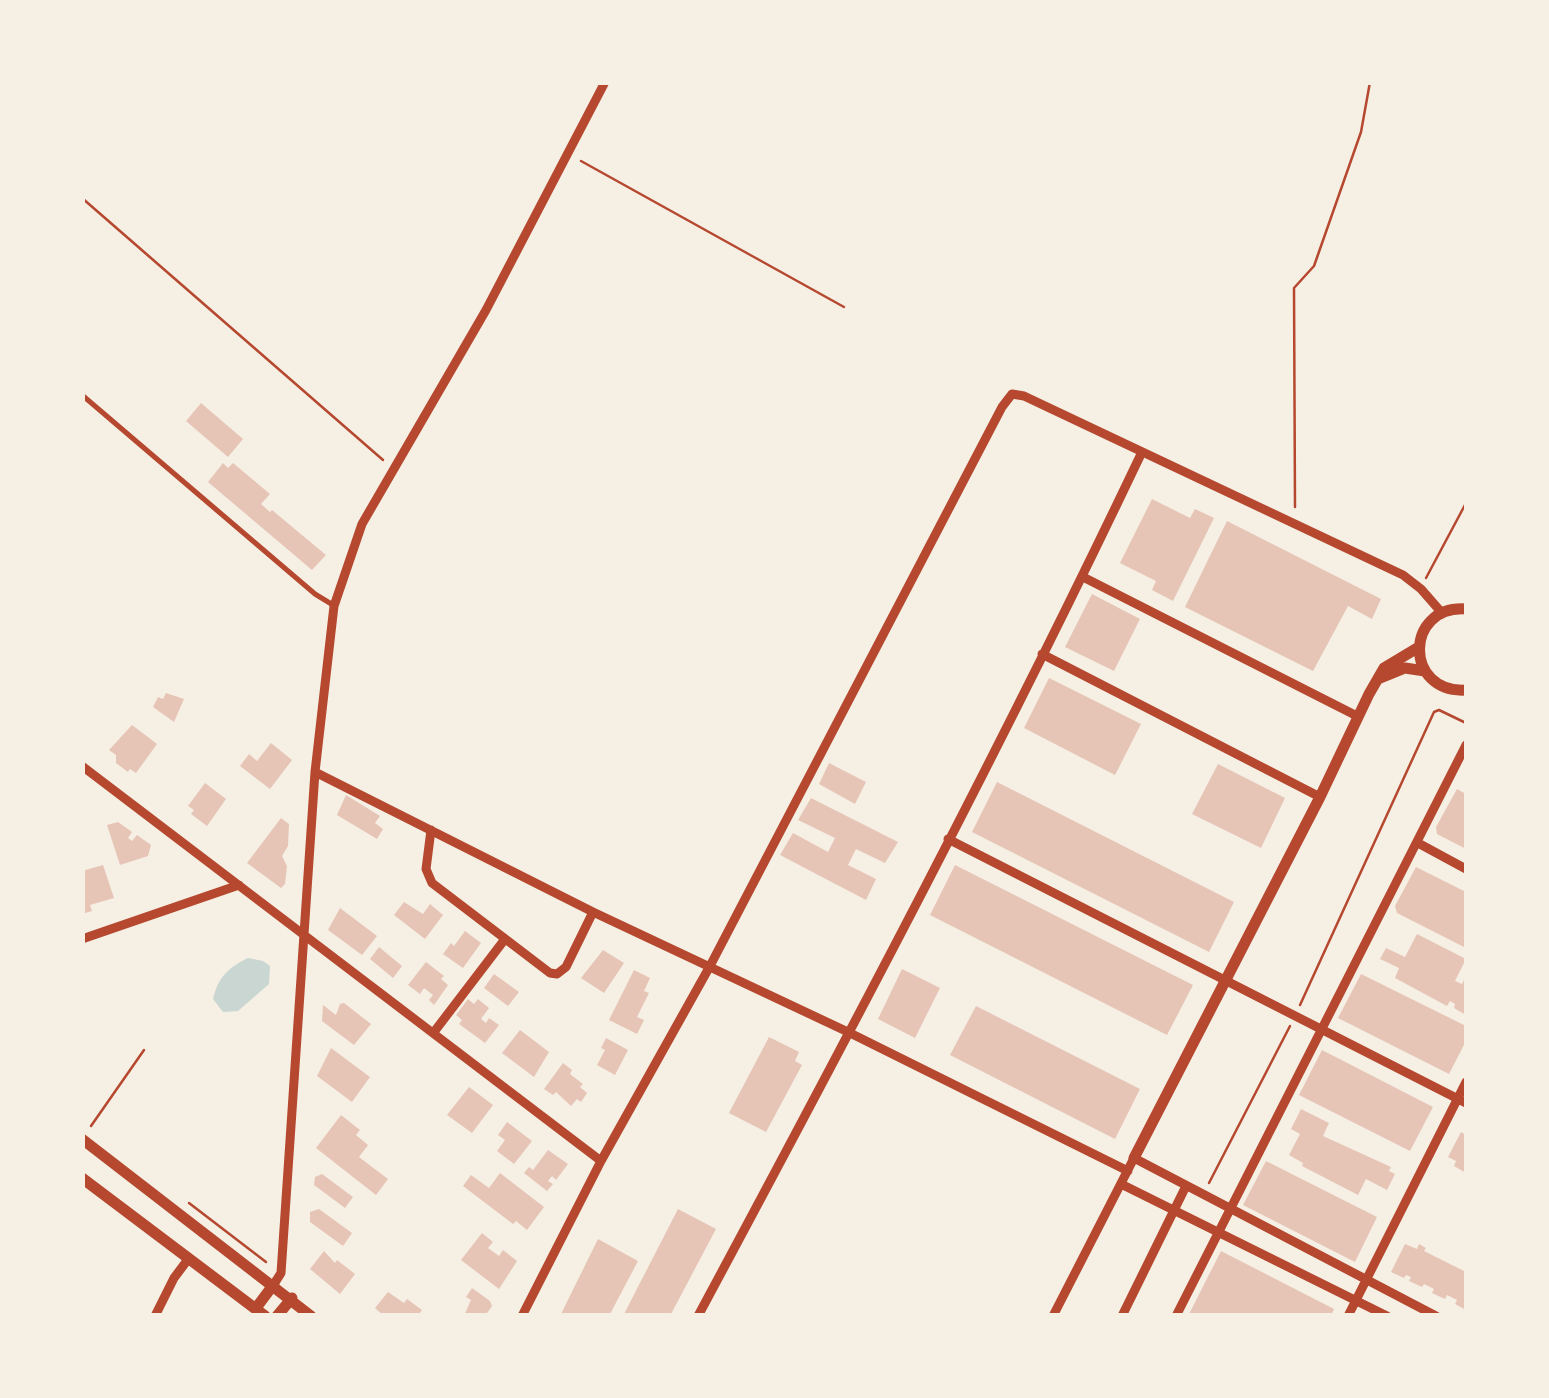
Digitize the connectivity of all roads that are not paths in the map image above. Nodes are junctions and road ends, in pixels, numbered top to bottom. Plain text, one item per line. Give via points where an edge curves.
1 (605, 82) edge
2 (82, 396) edge
3 (1142, 452) junction
4 (1083, 577) junction
5 (334, 606) junction
6 (1466, 609) edge
7 (1442, 613) junction
8 (1419, 646) junction
9 (1042, 654) junction
10 (1425, 671) junction
11 (1378, 679) junction
12 (1466, 690) edge
13 (1357, 716) junction
14 (1466, 745) edge
15 (82, 766) edge
16 (315, 772) junction
17 (1320, 796) junction
18 (431, 830) junction
19 (948, 838) junction
20 (1418, 843) junction
21 (1466, 869) edge
22 (239, 885) junction
23 (593, 912) junction
24 (303, 935) junction
25 (82, 938) edge
26 (504, 940) junction
27 (710, 966) junction
28 (1226, 980) junction
29 (1320, 1029) junction
30 (434, 1032) junction
31 (848, 1032) junction
32 (1466, 1082) edge
33 (1462, 1101) edge
34 (86, 1133) edge
35 (1134, 1158) junction
36 (602, 1161) junction
37 (1128, 1171) junction
38 (82, 1178) edge
39 (1121, 1184) junction
40 (1186, 1186) junction
41 (1230, 1209) junction
42 (1174, 1212) junction
43 (1218, 1234) junction
44 (190, 1258) junction
45 (1366, 1280) junction
46 (274, 1284) junction
47 (292, 1298) junction
48 (1356, 1300) junction
49 (261, 1312) edge
50 (155, 1316) edge
51 (277, 1316) edge
52 (311, 1316) edge
53 (522, 1316) edge
54 (698, 1316) edge
55 (1052, 1316) edge
56 (1122, 1316) edge
57 (1176, 1316) edge
58 (1348, 1316) edge
59 (1387, 1316) edge
60 (1436, 1316) edge

1 - 5 street via 486,310 362,524
2 - 5 lane
3 - 4 street
3 - 7 street via 1402,575
3 - 27 street via 1012,394
4 - 9 street
4 - 13 street
5 - 16 street
6 - 7 street
7 - 8 street via 1426,626
8 - 10 street
8 - 11 street via 1393,660
9 - 17 street
9 - 19 street
10 - 11 street via 1405,668
10 - 12 street via 1441,686
11 - 13 street
13 - 17 street
14 - 20 street
15 - 22 street
16 - 18 street
16 - 24 street
17 - 28 street
18 - 23 street
18 - 26 street via 428,879
19 - 28 street
19 - 31 street
20 - 21 street
20 - 29 street
22 - 24 street
22 - 25 street
23 - 26 street via 557,974
23 - 27 street
24 - 30 street
24 - 46 street
26 - 30 street
27 - 31 street
27 - 36 street
28 - 29 street
28 - 35 street
29 - 33 street
29 - 41 street
30 - 36 street
31 - 37 street
31 - 54 street
32 - 33 street
33 - 45 street
34 - 46 street
35 - 37 street
35 - 40 street
36 - 53 street
37 - 39 street
38 - 44 street
39 - 42 street
39 - 55 street
40 - 41 street
40 - 42 street
41 - 43 street
41 - 45 street
42 - 43 street
42 - 56 street
43 - 48 street
43 - 57 street
44 - 49 street
44 - 50 street
45 - 48 street
45 - 60 street
46 - 47 street
46 - 49 street
47 - 51 street
47 - 52 street
48 - 58 street
48 - 59 street

